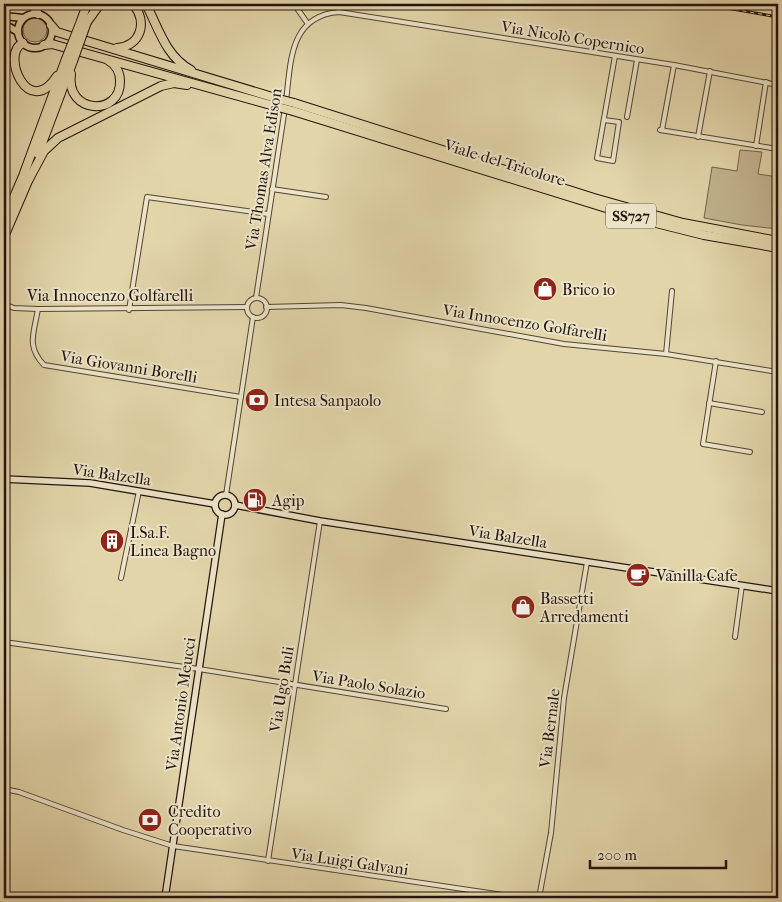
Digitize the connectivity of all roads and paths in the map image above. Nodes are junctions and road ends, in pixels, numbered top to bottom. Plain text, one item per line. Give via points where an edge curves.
1 (32, 4) edge
2 (82, 4) edge
3 (87, 4) edge
4 (94, 4) edge
5 (100, 4) edge
6 (294, 4) edge
7 (147, 6) edge
8 (136, 7) edge
9 (38, 14) junction
10 (4, 16) edge
11 (23, 18) junction
12 (84, 21) junction
13 (4, 24) edge
14 (308, 24) junction
15 (51, 25) junction
16 (18, 32) junction
17 (23, 43) junction
18 (294, 43) joint
19 (44, 45) junction
20 (110, 48) junction
21 (615, 56) junction
22 (106, 58) junction
23 (70, 60) junction
24 (637, 60) junction
25 (674, 66) junction
26 (710, 72) junction
27 (766, 82) junction
28 (778, 85) edge
29 (227, 88) junction
30 (627, 117) dead end
31 (604, 120) junction
32 (698, 137) junction
33 (756, 146) junction
34 (778, 150) edge
35 (488, 168) junction
36 (29, 179) junction
37 (272, 189) junction
38 (326, 197) dead end
39 (268, 214) junction
40 (4, 220) edge
41 (4, 237) edge
42 (778, 241) edge
43 (778, 248) edge
44 (672, 291) dead end
45 (256, 298) junction
46 (4, 304) edge
47 (246, 307) junction
48 (266, 307) junction
49 (38, 309) junction
50 (129, 310) junction
51 (253, 317) junction
52 (666, 354) junction
53 (716, 361) junction
54 (778, 372) edge
55 (241, 397) junction
56 (710, 403) junction
57 (762, 412) dead end
58 (750, 452) dead end
59 (4, 479) edge
60 (139, 491) junction
61 (226, 495) junction
62 (215, 504) junction
63 (235, 505) junction
64 (222, 514) junction
65 (320, 521) junction
66 (587, 562) junction
67 (121, 578) dead end
68 (742, 585) junction
69 (778, 590) edge
70 (735, 637) dead end
71 (4, 642) edge
72 (199, 670) junction
73 (294, 684) junction
74 (446, 709) dead end
75 (4, 789) edge
76 (173, 846) junction
77 (268, 861) junction
78 (164, 898) edge
79 (524, 898) edge
80 (539, 898) edge

1 - 9 highway
2 - 12 highway
3 - 12 highway
4 - 12 highway
5 - 12 highway
6 - 14 street
7 - 29 highway via 178,61
8 - 20 highway via 142,27 134,42
9 - 11 main road
9 - 15 main road
10 - 11 main road
11 - 16 main road
12 - 23 highway, bridge
13 - 16 main road
14 - 18 street, Via Nicolò Copernico
14 - 21 street, Via Nicolò Copernico via 320,16 338,12
15 - 19 main road via 51,36
15 - 20 highway via 57,32
16 - 17 main road
17 - 19 main road via 34,48
17 - 23 highway via 14,47 6,64 12,80 22,88 33,91 46,87
18 - 37 street, Via Thomas Alva Edison
19 - 22 highway via 52,44
20 - 29 highway
21 - 24 street, Via Nicolò Copernico
21 - 31 street
22 - 23 highway via 118,70 120,86 112,101 96,107 74,95
22 - 29 highway
23 - 36 highway
23 - 40 highway via 59,79
24 - 25 street, Via Nicolò Copernico
24 - 30 street
25 - 26 street, Via Nicolò Copernico
25 - 32 street via 661,130
26 - 27 street, Via Nicolò Copernico
26 - 32 street
27 - 28 street, Via Nicolò Copernico
27 - 33 street
29 - 35 highway, Viale del Tricolore / SS727, bridge
29 - 36 highway via 211,91 181,83 154,90 58,138 44,151
31 - 31 street via 619,122 613,161 597,158
32 - 33 street
33 - 34 street
35 - 42 highway, Viale del Tricolore / SS727 via 683,223
35 - 43 highway, Viale del Tricolore / SS727 via 648,221
36 - 41 highway
37 - 38 street
37 - 39 street, Via Thomas Alva Edison
39 - 45 street, Via Thomas Alva Edison
39 - 50 street via 147,197
44 - 52 street
45 - 47 street
45 - 48 street via 264,301
46 - 49 street, Via Innocenzo Golfarelli via 14,308
47 - 50 street, Via Innocenzo Golfarelli
47 - 51 street
48 - 51 street via 261,317
48 - 52 street, Via Innocenzo Golfarelli via 341,305 564,344
49 - 50 street, Via Innocenzo Golfarelli
49 - 55 street, Via Giovanni Borelli via 32,345 35,355 44,365
51 - 55 street
52 - 53 street, Via Innocenzo Golfarelli
53 - 54 street, Via Innocenzo Golfarelli
53 - 56 street
55 - 61 street
56 - 57 street
56 - 58 street via 703,444
59 - 60 street, Via Balzella via 90,483
60 - 62 street, Via Balzella
60 - 67 street
61 - 62 street via 220,496
61 - 63 street
62 - 64 street
63 - 64 street via 231,512
63 - 65 street, Via Balzella
64 - 72 street, Via Antonio Meucci
65 - 66 street, Via Balzella
65 - 73 street, Via Ugo Buli
66 - 68 street, Via Balzella
66 - 80 street, Via Bernale via 564,698 551,833
68 - 69 street, Via Balzella
68 - 70 street
71 - 72 street, Via Paolo Solazio
72 - 73 street, Via Paolo Solazio
72 - 76 street, Via Antonio Meucci
73 - 74 street, Via Paolo Solazio
73 - 77 street, Via Ugo Buli
75 - 76 street, Via Luigi Galvani
76 - 77 street, Via Luigi Galvani
76 - 78 street, Via Antonio Meucci
77 - 79 street, Via Luigi Galvani

